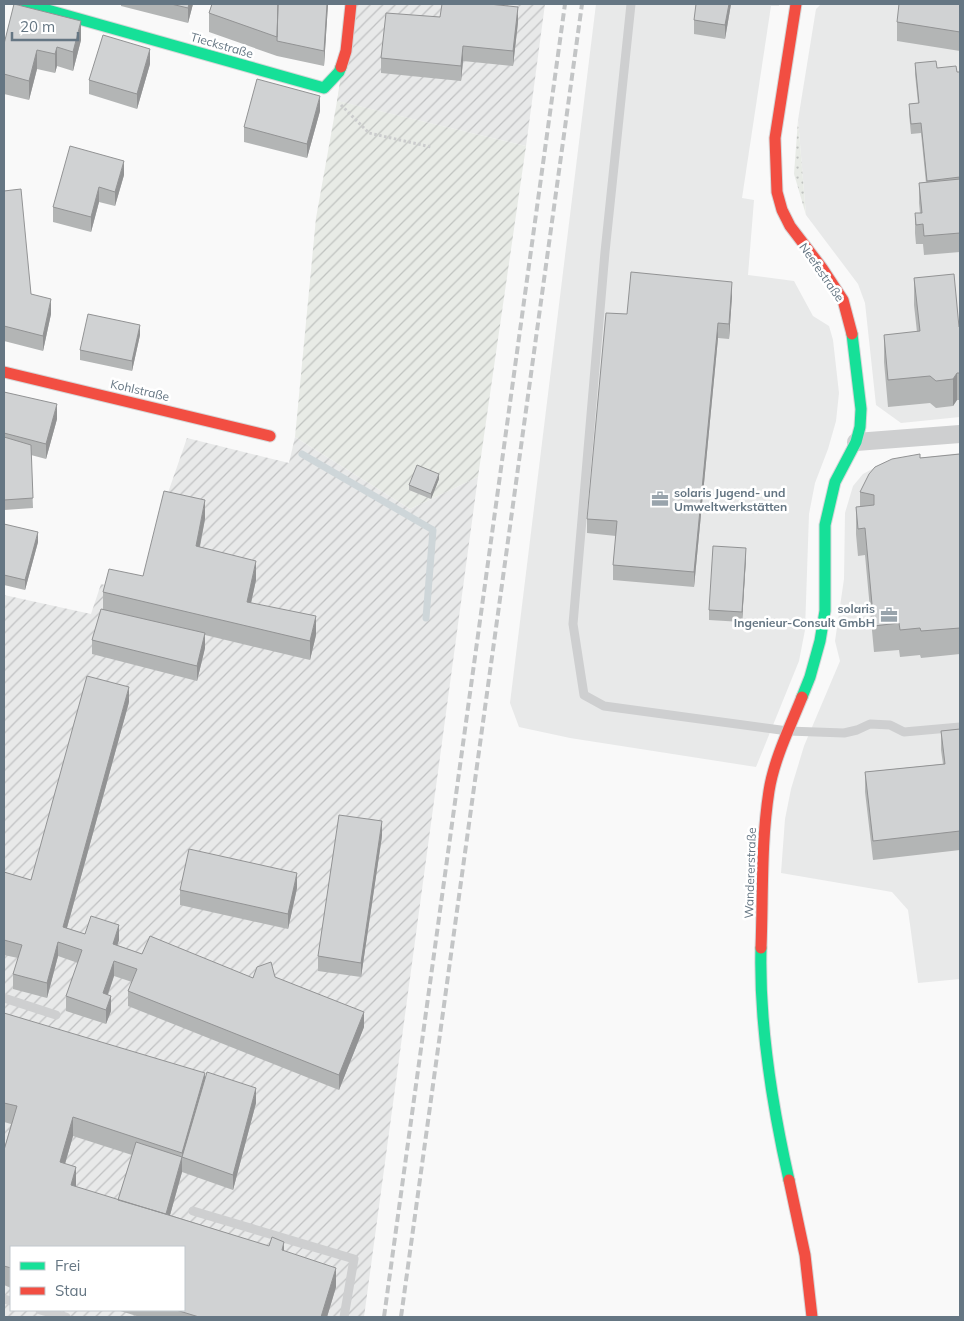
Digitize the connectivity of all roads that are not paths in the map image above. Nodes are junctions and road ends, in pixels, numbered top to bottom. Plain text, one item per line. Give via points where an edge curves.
1 (26, 4) edge
2 (351, 4) edge
3 (631, 4) edge
4 (796, 4) edge
5 (4, 372) edge
6 (960, 434) edge
7 (270, 436) dead end
8 (856, 442) junction
9 (960, 727) edge
10 (788, 731) junction
11 (4, 998) edge
12 (56, 1015) dead end
13 (193, 1211) dead end
14 (44, 1311) edge
15 (66, 1317) edge
16 (344, 1317) edge
17 (812, 1317) edge

1 - 2 street, Tieckstraße via 324,88 340,72 346,51
3 - 10 lane via 605,252 573,624 584,695 604,706
4 - 8 street, Neefestraße via 775,138 777,192 790,226 843,300 856,351 860,427
5 - 7 street, Kohlstraße
6 - 8 street
8 - 10 street, Wandererstraße via 840,470 828,506 824,536 825,610 820,641 810,677
9 - 10 lane via 904,732 890,725 870,724 844,733
10 - 17 street, Wandererstraße via 773,773 766,812 762,1006 776,1122 805,1255
11 - 12 lane
13 - 16 lane via 354,1259
14 - 15 lane

